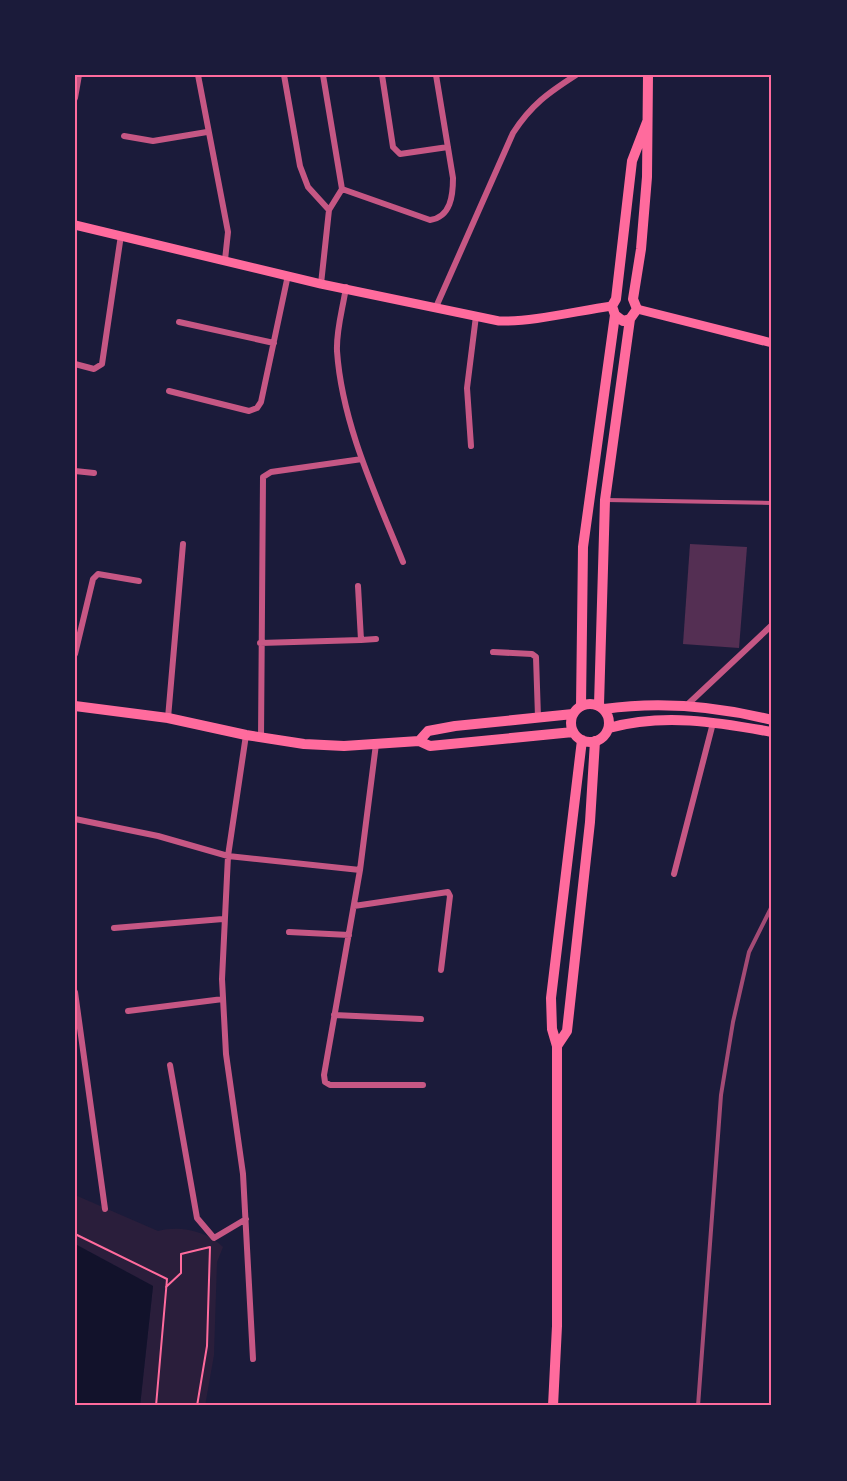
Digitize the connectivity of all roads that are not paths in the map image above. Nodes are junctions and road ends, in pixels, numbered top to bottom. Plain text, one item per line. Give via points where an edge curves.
1 (79, 75) edge
2 (198, 75) edge
3 (284, 75) edge
4 (323, 75) edge
5 (382, 75) edge
6 (436, 75) edge
7 (576, 75) edge
8 (648, 75) edge
9 (75, 98) edge
10 (647, 122) junction
11 (207, 132) junction
12 (124, 136) dead end
13 (448, 147) junction
14 (342, 189) junction
15 (329, 210) junction
16 (75, 225) edge
17 (122, 235) junction
18 (225, 260) junction
19 (289, 274) junction
20 (321, 284) junction
21 (346, 287) junction
22 (436, 307) junction
23 (614, 307) junction
24 (633, 309) junction
25 (476, 316) junction
26 (178, 322) dead end
27 (274, 343) junction
28 (772, 343) edge
29 (75, 364) edge
30 (169, 391) dead end
31 (471, 446) dead end
32 (362, 459) junction
33 (75, 471) edge
34 (94, 473) dead end
35 (605, 500) junction
36 (772, 503) edge
37 (183, 544) dead end
38 (403, 561) dead end
39 (139, 581) dead end
40 (358, 586) dead end
41 (772, 625) edge
42 (376, 639) dead end
43 (362, 640) junction
44 (260, 643) junction
45 (493, 652) dead end
46 (75, 654) edge
47 (687, 705) junction
48 (75, 706) edge
49 (581, 706) junction
50 (602, 707) junction
51 (573, 714) junction
52 (538, 717) junction
53 (168, 718) junction
54 (772, 720) edge
55 (713, 723) junction
56 (609, 728) junction
57 (573, 732) junction
58 (772, 732) edge
59 (246, 735) junction
60 (261, 738) junction
61 (582, 740) junction
62 (419, 741) junction
63 (595, 741) junction
64 (376, 744) junction
65 (75, 819) edge
66 (228, 856) junction
67 (360, 870) junction
68 (674, 874) dead end
69 (354, 906) junction
70 (223, 919) junction
71 (114, 928) dead end
72 (289, 932) dead end
73 (349, 935) junction
74 (441, 970) dead end
75 (75, 992) edge
76 (223, 999) junction
77 (128, 1011) dead end
78 (334, 1015) junction
79 (421, 1019) dead end
80 (557, 1046) junction
81 (170, 1065) dead end
82 (423, 1085) dead end
83 (105, 1209) dead end
84 (246, 1219) junction
85 (253, 1359) dead end
86 (553, 1406) edge

1 - 9 street
2 - 11 street
3 - 15 street via 300,166 308,187
4 - 14 street
5 - 13 street via 396,152
6 - 13 street
7 - 22 street via 543,96 513,134
8 - 10 main road
10 - 23 main road via 632,160
10 - 24 main road via 647,177
11 - 12 street via 153,141
11 - 18 street via 228,232
13 - 14 street via 453,195 439,219 430,220
14 - 15 street
15 - 20 street
16 - 17 main road
17 - 18 main road
17 - 29 street via 102,364 94,369
18 - 19 main road
19 - 20 main road
19 - 27 street
20 - 21 main road
21 - 22 main road
21 - 32 street via 338,352
22 - 25 main road
23 - 24 main road via 627,296
23 - 24 main road via 623,321
23 - 25 main road via 562,312 520,322
23 - 49 main road via 583,547
24 - 28 main road
24 - 35 main road
25 - 31 street via 467,388
26 - 27 street
27 - 30 street via 257,408 249,411
32 - 38 street
32 - 44 street via 271,472 263,477
33 - 34 street
35 - 36 lane
35 - 50 main road
37 - 53 street
39 - 46 street via 98,574 93,579
40 - 43 street
41 - 47 street
42 - 43 street
43 - 44 street
44 - 60 street
45 - 52 street via 536,657
47 - 50 main road
47 - 54 main road
48 - 53 main road
49 - 50 main road
49 - 51 main road
50 - 56 main road via 608,715
51 - 52 main road
51 - 57 main road
52 - 62 main road via 428,731
53 - 59 main road
55 - 56 main road via 666,719
55 - 58 main road
55 - 68 street
56 - 63 main road
57 - 61 main road
57 - 62 main road via 430,746
59 - 60 main road
59 - 66 street
60 - 64 main road via 326,746
61 - 63 main road
61 - 80 main road via 551,998
62 - 64 main road
63 - 80 main road via 567,1030
64 - 67 street
65 - 66 street
66 - 67 street
66 - 70 street
67 - 69 street
69 - 73 street
69 - 74 street via 448,892
70 - 71 street
70 - 76 street
72 - 73 street
73 - 78 street
75 - 83 street
76 - 77 street
76 - 84 street
78 - 79 street
78 - 82 street via 325,1082
80 - 86 main road via 557,1326
81 - 84 street via 197,1218 214,1238
84 - 85 street

